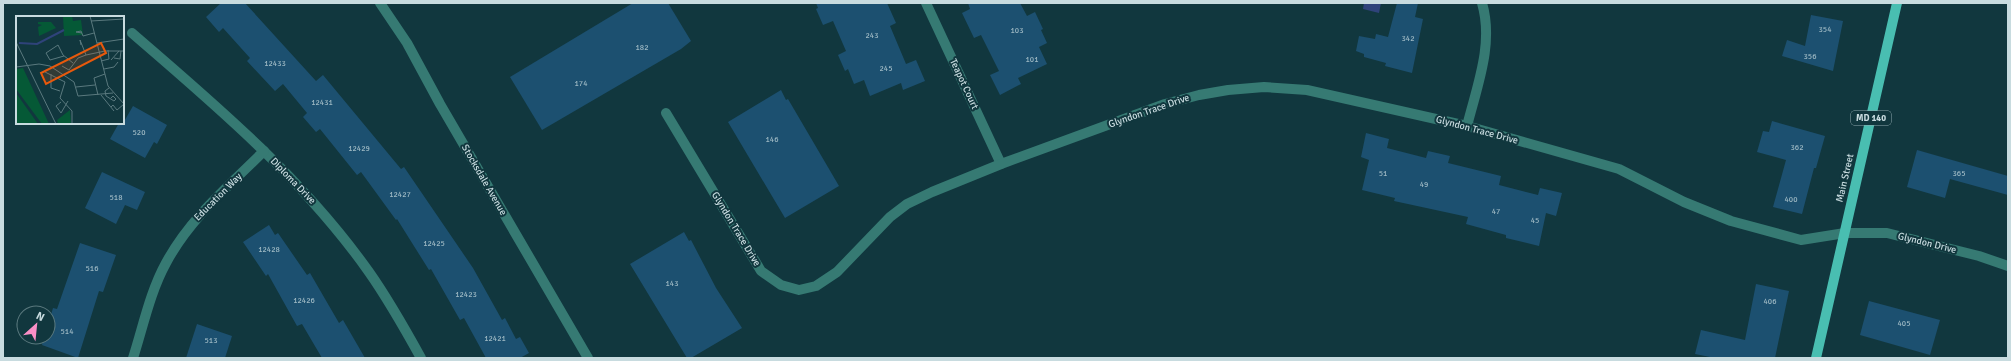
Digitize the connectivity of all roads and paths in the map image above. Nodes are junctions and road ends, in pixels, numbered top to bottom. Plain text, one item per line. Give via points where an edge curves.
1 (380, 3) edge
2 (926, 3) edge
3 (1482, 3) edge
4 (1897, 3) edge
5 (132, 33) dead end
6 (666, 113) dead end
7 (1467, 126) junction
8 (264, 151) junction
9 (1001, 164) junction
10 (1845, 233) junction
11 (2008, 266) edge
12 (133, 358) edge
13 (421, 358) edge
14 (588, 358) edge
15 (1816, 358) edge

1 - 14 street, Stocksdale Avenue via 407,43
2 - 9 street, Teapot Court
3 - 7 street via 1487,31 1486,52
4 - 10 main road, Main Street / MD 140
5 - 8 street, Diploma Drive via 226,113
6 - 9 street, Glyndon Trace Drive via 761,271 781,285 799,290 816,286 837,272 890,217 907,204
7 - 9 street, Glyndon Trace Drive via 1307,90 1264,87 1199,95 1166,104
7 - 10 street, Glyndon Trace Drive via 1619,169 1684,202 1731,221 1801,240
8 - 12 street, Education Way via 199,215 180,240 163,270
8 - 13 street, Diploma Drive via 318,207 369,272
10 - 11 street, Glyndon Drive via 1887,233
10 - 15 main road, Main Street / MD 140

